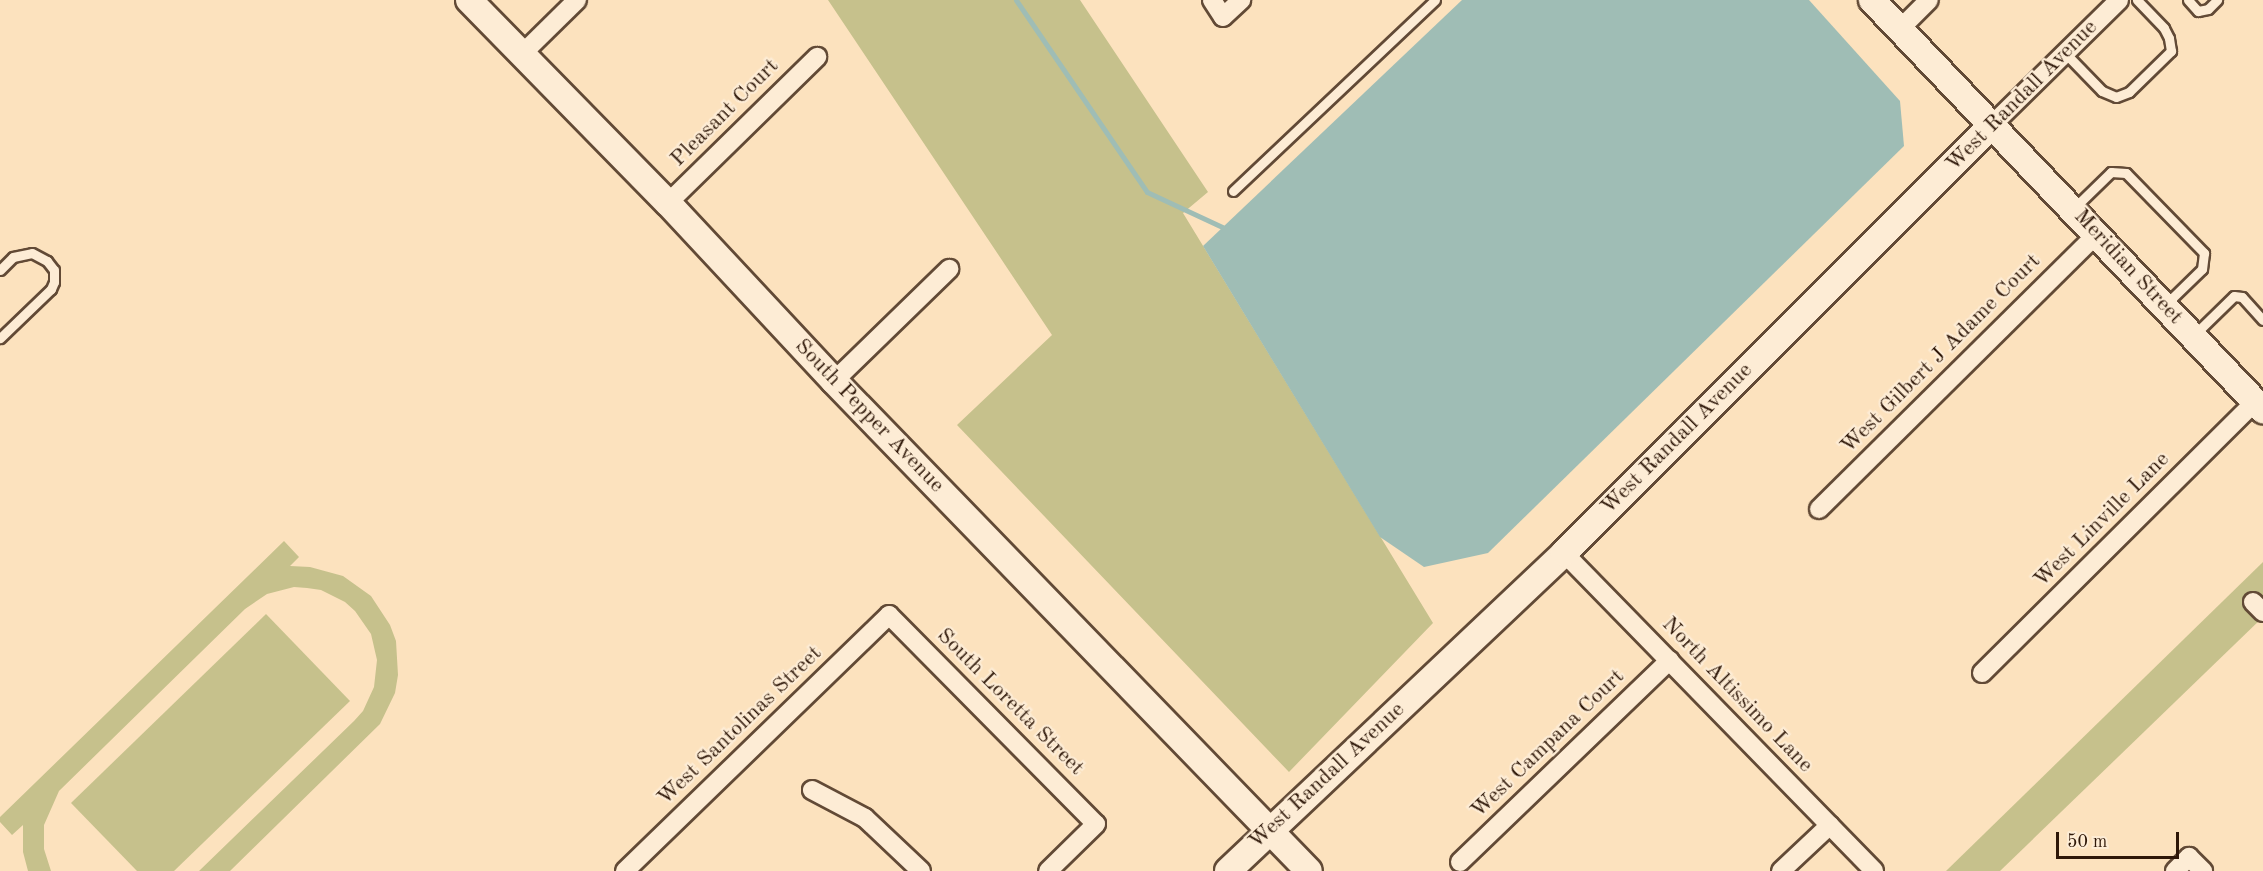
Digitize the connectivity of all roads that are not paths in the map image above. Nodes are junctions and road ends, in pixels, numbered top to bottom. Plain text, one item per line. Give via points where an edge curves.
1 (469, 0) edge
2 (577, 0) edge
3 (1212, 0) edge
4 (1241, 0) edge
5 (1435, 0) edge
6 (1872, 0) edge
7 (1929, 0) edge
8 (2119, 0) edge
9 (2137, 0) edge
10 (2188, 0) edge
11 (2217, 0) edge
12 (1899, 30) junction
13 (2065, 53) junction
14 (522, 54) junction
15 (817, 57) dead end
16 (1992, 126) junction
17 (1233, 191) dead end
18 (668, 203) junction
19 (2073, 209) junction
20 (2097, 234) junction
21 (950, 269) dead end
22 (0, 270) edge
23 (2164, 306) junction
24 (2263, 320) edge
25 (2193, 336) junction
26 (0, 338) edge
27 (834, 381) junction
28 (2259, 406) edge
29 (1819, 509) dead end
30 (1564, 553) junction
31 (889, 615) joint
32 (1670, 660) junction
33 (1982, 673) dead end
34 (812, 790) dead end
35 (1830, 825) junction
36 (1270, 830) junction
37 (1460, 862) dead end
38 (625, 871) edge
39 (921, 871) edge
40 (1048, 871) edge
41 (1228, 871) edge
42 (1309, 871) edge
43 (1782, 871) edge
44 (1874, 871) edge
45 (2175, 871) edge
46 (2203, 871) edge

1 - 14 street, South Pepper Avenue
2 - 14 street
3 - 4 street via 1223,17
5 - 17 lane
6 - 12 street, Meridian Street
7 - 12 street
8 - 13 street, West Randall Avenue
9 - 13 lane via 2164,28 2171,51 2129,92 2116,97 2102,91
10 - 11 lane via 2198,11 2208,9
12 - 16 street, Meridian Street
13 - 16 street, West Randall Avenue
14 - 18 street, South Pepper Avenue
15 - 18 street, Pleasant Court
16 - 19 street, Meridian Street
16 - 30 street, West Randall Avenue
18 - 27 street, South Pepper Avenue
19 - 20 street, Meridian Street
19 - 23 lane via 2111,172 2127,173 2204,252 2202,269
20 - 23 street, Meridian Street
20 - 29 street, West Gilbert J Adame Court
21 - 27 street
22 - 26 lane via 13,257 32,253 54,270 54,282 51,290
23 - 25 street, Meridian Street
24 - 25 lane via 2241,297 2234,296
25 - 28 street, Meridian Street
27 - 36 street, South Pepper Avenue
28 - 33 street, West Linville Lane
30 - 32 street, North Altissimo Lane
30 - 36 street, West Randall Avenue
31 - 38 street, West Santolinas Street
31 - 40 street, South Loretta Street via 1096,824
32 - 35 street, North Altissimo Lane
32 - 37 street, West Campana Court
34 - 39 street via 864,818
35 - 43 street
35 - 44 street, North Altissimo Lane
36 - 41 street, West Randall Avenue
36 - 42 street, South Pepper Avenue
45 - 46 street via 2189,857

